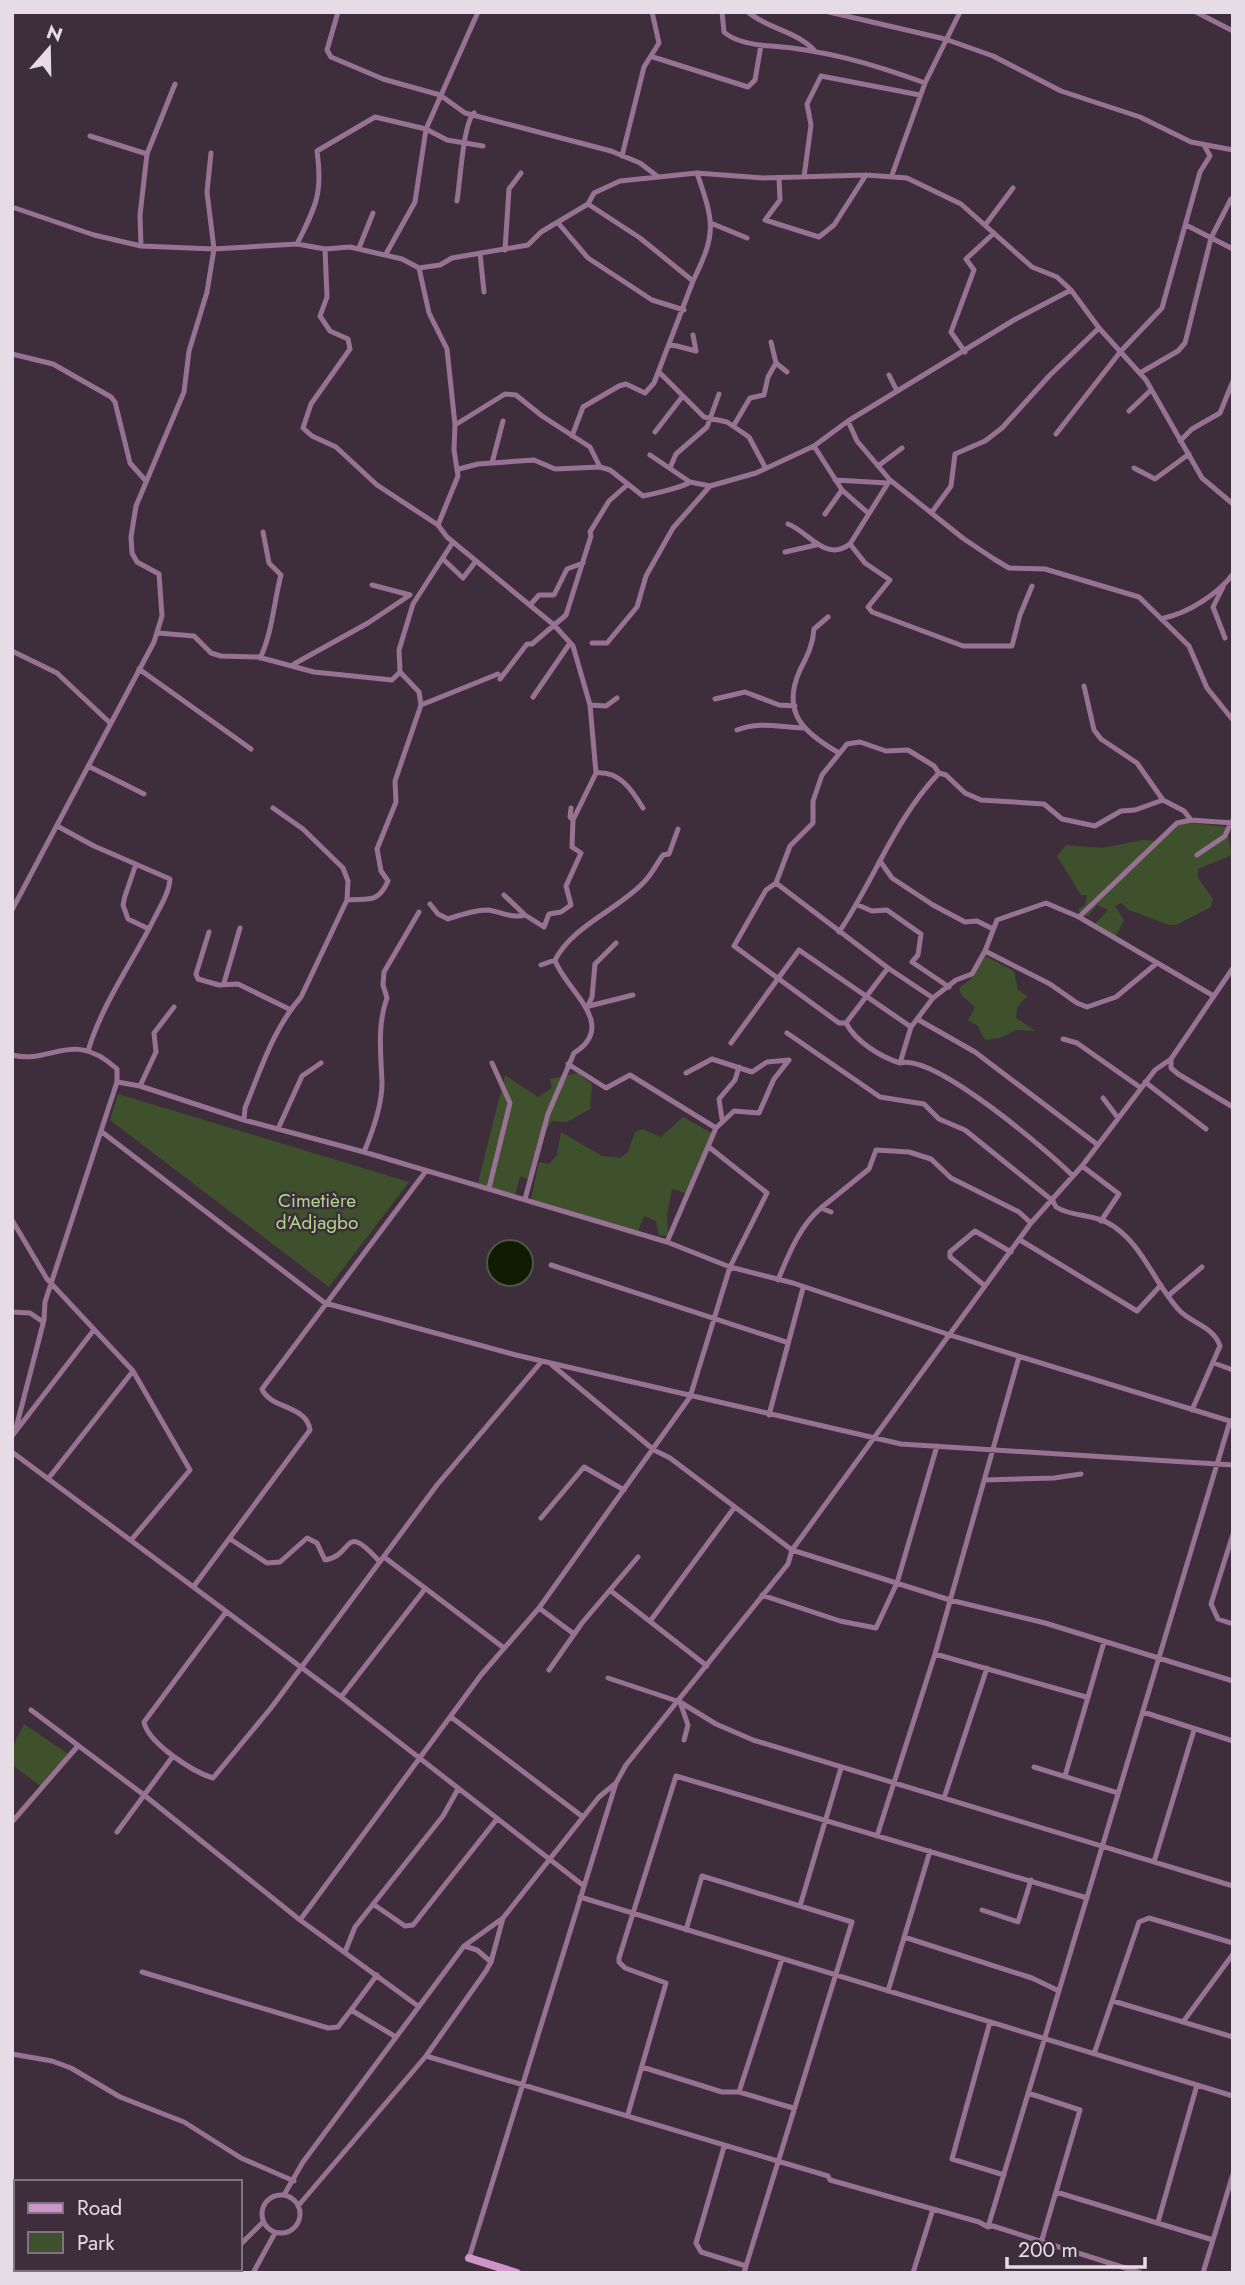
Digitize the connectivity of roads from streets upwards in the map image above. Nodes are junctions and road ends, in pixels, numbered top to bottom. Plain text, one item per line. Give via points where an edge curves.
1 (338, 12) edge
2 (478, 12) edge
3 (652, 12) edge
4 (722, 12) edge
5 (748, 12) edge
6 (829, 12) edge
7 (960, 12) edge
8 (1196, 12) edge
9 (1233, 31) edge
10 (945, 39) junction
11 (761, 45) junction
12 (814, 50) junction
13 (653, 57) junction
14 (925, 83) junction
15 (175, 84) dead end
16 (440, 94) junction
17 (920, 95) junction
18 (474, 113) junction
19 (426, 129) junction
20 (90, 136) dead end
21 (465, 145) junction
22 (1204, 145) junction
23 (483, 146) dead end
24 (1233, 150) edge
25 (211, 153) dead end
26 (147, 154) junction
27 (622, 156) junction
28 (521, 173) dead end
29 (697, 173) junction
30 (866, 175) junction
31 (892, 175) junction
32 (657, 176) junction
33 (804, 177) junction
34 (779, 178) junction
35 (1013, 188) dead end
36 (1231, 199) edge
37 (457, 201) dead end
38 (588, 204) junction
39 (12, 207) edge
40 (373, 213) dead end
41 (559, 224) junction
42 (713, 224) junction
43 (986, 224) junction
44 (1186, 225) junction
45 (993, 233) junction
46 (747, 237) dead end
47 (1211, 238) junction
48 (297, 244) junction
49 (141, 246) junction
50 (359, 248) junction
51 (214, 249) junction
52 (325, 249) junction
53 (1233, 249) edge
54 (505, 250) junction
55 (480, 253) junction
56 (386, 254) junction
57 (419, 268) junction
58 (694, 281) junction
59 (1071, 290) junction
60 (484, 292) dead end
61 (684, 310) junction
62 (1099, 328) junction
63 (693, 335) dead end
64 (771, 342) dead end
65 (669, 344) junction
66 (1121, 351) junction
67 (965, 352) junction
68 (12, 354) edge
69 (776, 363) junction
70 (659, 372) junction
71 (787, 372) dead end
72 (1140, 373) junction
73 (889, 375) dead end
74 (1233, 381) edge
75 (1151, 390) junction
76 (897, 391) junction
77 (719, 394) dead end
78 (682, 397) junction
79 (1129, 411) dead end
80 (710, 419) junction
81 (503, 421) dead end
82 (848, 421) junction
83 (456, 425) junction
84 (734, 425) junction
85 (655, 432) dead end
86 (1056, 435) dead end
87 (572, 436) junction
88 (1180, 441) junction
89 (814, 446) junction
90 (902, 448) dead end
91 (1189, 454) junction
92 (650, 455) dead end
93 (492, 463) junction
94 (878, 466) junction
95 (600, 467) junction
96 (765, 467) junction
97 (670, 468) junction
98 (1134, 468) dead end
99 (459, 469) junction
100 (835, 480) junction
101 (146, 481) junction
102 (690, 482) junction
103 (888, 482) junction
104 (627, 485) junction
105 (710, 486) junction
106 (842, 490) junction
107 (1233, 504) edge
108 (932, 512) junction
109 (868, 513) junction
110 (825, 514) dead end
111 (788, 524) dead end
112 (438, 525) junction
113 (263, 532) dead end
114 (453, 542) junction
115 (850, 544) junction
116 (816, 545) junction
117 (785, 551) dead end
118 (443, 559) junction
119 (476, 561) junction
120 (583, 564) junction
121 (1233, 575) edge
122 (372, 585) dead end
123 (1032, 586) dead end
124 (1223, 587) junction
125 (413, 595) junction
126 (530, 605) junction
127 (828, 617) dead end
128 (1164, 618) junction
129 (554, 625) junction
130 (158, 633) junction
131 (1225, 638) dead end
132 (570, 643) junction
133 (592, 643) dead end
134 (12, 651) edge
135 (260, 657) junction
136 (294, 664) junction
137 (139, 669) junction
138 (400, 672) junction
139 (392, 680) junction
140 (409, 684) junction
141 (1084, 686) dead end
142 (533, 697) dead end
143 (617, 698) dead end
144 (715, 699) dead end
145 (421, 705) junction
146 (590, 705) junction
147 (795, 706) junction
148 (1233, 720) edge
149 (109, 722) junction
150 (803, 728) junction
151 (737, 730) dead end
152 (251, 749) dead end
153 (839, 753) junction
154 (88, 766) junction
155 (596, 773) junction
156 (939, 773) junction
157 (144, 794) dead end
158 (1163, 800) junction
159 (273, 807) dead end
160 (570, 808) dead end
161 (643, 808) dead end
162 (573, 820) junction
163 (1191, 820) junction
164 (1232, 823) edge
165 (59, 827) junction
166 (678, 829) dead end
167 (1197, 855) dead end
168 (880, 861) junction
169 (136, 864) junction
170 (776, 883) junction
171 (12, 892) edge
172 (504, 895) dead end
173 (19, 897) junction
174 (347, 900) junction
175 (430, 904) dead end
176 (858, 905) junction
177 (12, 910) edge
178 (419, 912) dead end
179 (525, 915) junction
180 (1079, 917) junction
181 (240, 928) dead end
182 (991, 928) junction
183 (149, 929) junction
184 (209, 932) dead end
185 (839, 932) junction
186 (616, 943) dead end
187 (985, 951) junction
188 (555, 960) junction
189 (1157, 963) junction
190 (541, 965) dead end
191 (888, 968) junction
192 (1233, 968) edge
193 (775, 979) junction
194 (224, 983) junction
195 (949, 987) junction
196 (633, 995) dead end
197 (1212, 995) junction
198 (933, 998) junction
199 (868, 999) junction
200 (174, 1007) dead end
201 (588, 1007) junction
202 (289, 1009) junction
203 (917, 1019) junction
204 (846, 1023) junction
205 (911, 1027) junction
206 (787, 1033) dead end
207 (1063, 1039) dead end
208 (731, 1043) dead end
209 (88, 1051) junction
210 (12, 1055) edge
211 (1171, 1059) junction
212 (321, 1063) dead end
213 (492, 1063) dead end
214 (900, 1063) junction
215 (568, 1064) junction
216 (739, 1067) junction
217 (686, 1073) dead end
218 (117, 1082) junction
219 (1145, 1082) junction
220 (140, 1086) junction
221 (1141, 1088) junction
222 (1103, 1098) dead end
223 (1233, 1107) edge
224 (1118, 1118) junction
225 (722, 1119) junction
226 (244, 1120) junction
227 (716, 1128) junction
228 (278, 1129) junction
229 (1206, 1129) dead end
230 (102, 1132) junction
231 (1098, 1145) junction
232 (709, 1147) junction
233 (364, 1152) junction
234 (1082, 1166) junction
235 (426, 1171) junction
236 (1073, 1176) junction
237 (489, 1188) junction
238 (525, 1199) junction
239 (1053, 1200) junction
240 (821, 1209) junction
241 (831, 1212) dead end
242 (12, 1220) edge
243 (1101, 1221) junction
244 (1031, 1223) junction
245 (1020, 1240) junction
246 (667, 1242) junction
247 (1011, 1252) junction
248 (551, 1265) dead end
249 (730, 1267) junction
250 (1202, 1267) dead end
251 (778, 1280) junction
252 (52, 1284) junction
253 (1161, 1284) junction
254 (985, 1286) junction
255 (803, 1288) junction
256 (1169, 1295) junction
257 (45, 1302) junction
258 (325, 1303) junction
259 (12, 1312) edge
260 (30, 1313) junction
261 (712, 1319) junction
262 (43, 1322) junction
263 (93, 1331) junction
264 (950, 1335) junction
265 (786, 1342) junction
266 (1019, 1357) junction
267 (542, 1361) junction
268 (549, 1363) junction
269 (1213, 1363) junction
270 (1233, 1370) edge
271 (133, 1371) junction
272 (690, 1397) junction
273 (1192, 1410) junction
274 (769, 1415) junction
275 (1231, 1422) edge
276 (16, 1428) junction
277 (12, 1436) edge
278 (876, 1438) junction
279 (937, 1447) junction
280 (654, 1450) junction
281 (12, 1452) edge
282 (994, 1452) junction
283 (1217, 1464) junction
284 (1233, 1465) edge
285 (1081, 1474) dead end
286 (48, 1479) junction
287 (985, 1480) junction
288 (624, 1490) junction
289 (734, 1508) junction
290 (541, 1518) dead end
291 (1233, 1534) edge
292 (132, 1539) junction
293 (230, 1539) junction
294 (792, 1550) junction
295 (638, 1557) dead end
296 (382, 1560) junction
297 (897, 1583) junction
298 (194, 1586) junction
299 (425, 1589) junction
300 (611, 1591) junction
301 (762, 1595) junction
302 (950, 1600) junction
303 (539, 1608) junction
304 (226, 1612) junction
305 (651, 1620) junction
306 (1233, 1624) edge
307 (574, 1634) junction
308 (1104, 1642) junction
309 (504, 1648) junction
310 (935, 1654) junction
311 (1158, 1660) junction
312 (707, 1666) junction
313 (301, 1668) junction
314 (987, 1668) junction
315 (550, 1670) dead end
316 (608, 1678) dead end
317 (1233, 1681) edge
318 (341, 1697) junction
319 (1086, 1698) junction
320 (679, 1702) junction
321 (31, 1710) dead end
322 (1143, 1712) junction
323 (451, 1717) junction
324 (1194, 1730) junction
325 (684, 1740) dead end
326 (1233, 1741) edge
327 (77, 1747) junction
328 (173, 1756) junction
329 (419, 1760) junction
330 (1034, 1767) dead end
331 (841, 1768) junction
332 (1065, 1776) junction
333 (616, 1783) junction
334 (893, 1783) junction
335 (458, 1788) junction
336 (1118, 1793) junction
337 (144, 1795) junction
338 (944, 1798) junction
339 (583, 1817) junction
340 (497, 1819) junction
341 (12, 1822) edge
342 (825, 1822) junction
343 (117, 1832) dead end
344 (877, 1836) junction
345 (1102, 1846) junction
346 (930, 1851) junction
347 (551, 1861) junction
348 (1154, 1862) junction
349 (1031, 1880) junction
350 (584, 1886) junction
351 (1233, 1886) edge
352 (580, 1897) junction
353 (1087, 1898) junction
354 (373, 1904) junction
355 (800, 1906) junction
356 (982, 1910) dead end
357 (633, 1913) junction
358 (503, 1919) junction
359 (300, 1920) junction
360 (686, 1930) junction
361 (904, 1937) junction
362 (1233, 1943) edge
363 (464, 1946) junction
364 (345, 1952) junction
365 (1233, 1954) edge
366 (782, 1959) junction
367 (491, 1962) junction
368 (142, 1972) dead end
369 (377, 1975) junction
370 (835, 1975) junction
371 (888, 1991) junction
372 (1059, 1991) junction
373 (1113, 2001) junction
374 (418, 2006) junction
375 (351, 2010) junction
376 (990, 2022) junction
377 (1183, 2022) junction
378 (396, 2037) junction
379 (1233, 2037) edge
380 (1045, 2039) junction
381 (12, 2054) edge
382 (1094, 2054) junction
383 (426, 2056) junction
384 (642, 2067) junction
385 (522, 2085) junction
386 (1197, 2085) junction
387 (739, 2092) junction
388 (1028, 2093) junction
389 (1233, 2096) edge
390 (793, 2108) junction
391 (628, 2114) junction
392 (724, 2147) junction
393 (778, 2162) junction
394 (1233, 2174) edge
395 (1004, 2175) junction
396 (294, 2181) junction
397 (1056, 2192) junction
398 (284, 2196) junction
399 (298, 2206) junction
400 (933, 2209) junction
401 (263, 2222) junction
402 (1158, 2222) junction
403 (988, 2227) junction
404 (275, 2233) junction
405 (1213, 2240) junction
406 (242, 2243) edge
407 (1041, 2243) junction
408 (469, 2258) joint
409 (745, 2270) edge
410 (253, 2273) edge
411 (517, 2273) edge
412 (914, 2273) edge
413 (1141, 2273) edge
414 (1203, 2273) edge

1 - 16 street via 327,54 383,79
2 - 16 street
3 - 13 street via 659,43
4 - 11 street via 726,35
5 - 12 street
6 - 10 street
7 - 10 street
8 - 9 street
10 - 14 street
10 - 22 street via 993,56 1061,91 1117,108
11 - 12 street
11 - 13 street via 755,80 748,86
12 - 14 street
13 - 27 street via 644,67
14 - 17 street
15 - 26 street
16 - 18 street via 465,113
16 - 19 street
17 - 31 street
17 - 33 street via 821,76 807,104 811,125
18 - 21 street
18 - 27 street
19 - 21 street
19 - 48 street via 375,117 319,148 319,194
19 - 56 street via 415,202
20 - 26 street
21 - 23 street
21 - 37 street
22 - 24 street
22 - 44 street via 1210,156 1200,172
25 - 51 street via 207,192
26 - 49 street
27 - 32 street
28 - 54 street via 509,190
29 - 32 street
29 - 34 street
29 - 42 street
30 - 31 street
30 - 33 street
30 - 34 street via 834,225 819,237 765,220 780,200
31 - 43 street via 961,204
32 - 38 street via 602,188
33 - 34 street
35 - 43 street
36 - 47 street
38 - 41 street
38 - 58 street
39 - 49 street via 94,236
40 - 50 street
41 - 54 street via 528,245
41 - 61 street via 595,262 652,300
42 - 46 street
42 - 58 street
43 - 45 street
44 - 47 street
44 - 66 street via 1162,308
45 - 59 street via 1032,268 1057,277
45 - 67 street via 966,259 974,270 951,332
47 - 53 street
47 - 72 street via 1185,342
48 - 51 street
48 - 52 street
49 - 51 street
50 - 52 street
50 - 56 street
51 - 101 street via 185,386
52 - 112 street via 327,297 320,316 330,331 348,339 350,349 311,404 303,428 336,447 377,485
54 - 55 street
55 - 57 street
55 - 60 street
56 - 57 street
57 - 83 street via 429,313 447,349
58 - 61 street
59 - 62 street
59 - 67 street
61 - 65 street
62 - 66 street
62 - 108 street via 993,436 955,454 951,486
63 - 65 street via 696,351
64 - 69 street
65 - 70 street
66 - 72 street
66 - 86 street
67 - 76 street
68 - 101 street via 53,364 111,397 130,463
69 - 71 street
69 - 84 street via 764,395 750,398
70 - 78 street
70 - 87 street via 645,393 626,384 583,407
72 - 75 street
73 - 76 street
74 - 88 street via 1220,413
75 - 79 street
75 - 88 street
76 - 82 street
77 - 80 street
78 - 80 street
78 - 85 street
80 - 84 street
80 - 97 street via 676,454
81 - 93 street
82 - 89 street
82 - 94 street via 857,441
83 - 87 street via 510,393
83 - 99 street via 454,450
84 - 96 street via 753,442
87 - 95 street via 590,447
88 - 91 street
89 - 96 street
89 - 100 street
90 - 94 street
91 - 98 street via 1155,479
91 - 107 street via 1202,478
92 - 97 street
93 - 95 street via 534,460 555,469
93 - 99 street
94 - 103 street
95 - 104 street
96 - 105 street
97 - 102 street
99 - 112 street
100 - 103 street
100 - 106 street
101 - 130 street via 136,506 131,547 137,562 159,574 162,615
102 - 104 street via 683,488 643,496
102 - 105 street
103 - 108 street
103 - 109 street
104 - 120 street via 594,522
105 - 133 street via 673,528 655,558 637,607 607,643
106 - 109 street
106 - 110 street
108 - 128 street via 1009,568 1045,569 1139,597
109 - 115 street
111 - 116 street
112 - 114 street
113 - 135 street via 269,563 281,575
114 - 118 street
114 - 119 street
115 - 116 street via 839,549
115 - 123 street via 865,564 890,580 868,607 872,612 963,646 1012,646
116 - 117 street
118 - 119 street via 463,578
118 - 125 street
119 - 126 street
120 - 126 street via 567,569 554,595 540,595
120 - 129 street via 566,615
121 - 124 street
122 - 125 street
124 - 128 street via 1178,615
124 - 131 street via 1213,607
125 - 136 street
125 - 138 street via 399,650
126 - 129 street
127 - 147 street via 814,629 813,644 794,687
128 - 148 street via 1189,646 1207,688
129 - 132 street
129 - 145 street via 527,644 499,676
130 - 135 street via 194,636 216,655
130 - 137 street
132 - 142 street
132 - 146 street
134 - 149 street via 57,673
135 - 136 street
136 - 139 street via 314,672
137 - 149 street
137 - 152 street
138 - 139 street
138 - 140 street
139 - 140 street
140 - 145 street via 419,692
141 - 158 street via 1094,730 1137,763
143 - 146 street via 606,705
144 - 147 street via 744,692
145 - 174 street via 395,781 396,802 377,849 388,881 374,901
146 - 155 street
147 - 150 street
149 - 154 street
150 - 151 street via 757,723
150 - 153 street
153 - 156 street via 854,742 886,751 908,750
153 - 170 street via 822,775 813,801 813,823 790,846
154 - 157 street
154 - 165 street
155 - 161 street via 621,779
155 - 162 street
156 - 158 street via 981,800 1044,804 1062,819 1095,825 1121,811
156 - 168 street via 908,810
158 - 163 street
159 - 174 street via 343,868
160 - 162 street
162 - 179 street via 572,847 581,853 566,886 571,905 549,914 544,927
163 - 164 street
163 - 180 street via 1177,823
164 - 167 street via 1225,836
165 - 169 street
165 - 173 street
166 - 188 street via 669,854 663,855 644,883 578,933
168 - 176 street
168 - 182 street via 892,878 933,905 965,922 977,921
169 - 183 street via 123,905 128,919
169 - 183 street via 170,879
170 - 185 street
170 - 193 street via 766,890 734,946
171 - 173 street
172 - 179 street
173 - 177 street
174 - 202 street via 301,997
175 - 179 street via 448,919 488,910 517,918
176 - 185 street
176 - 195 street via 872,911 887,910 921,934 918,955 912,962
178 - 233 street via 384,972 387,998 379,1021 382,1084
180 - 182 street via 1046,903 997,920
180 - 189 street
181 - 194 street
182 - 187 street
183 - 209 street via 95,1027
184 - 194 street via 196,977
185 - 191 street
186 - 201 street via 595,964
187 - 189 street via 1087,1007 1116,998
187 - 195 street via 972,974
188 - 190 street
188 - 201 street
189 - 197 street
191 - 198 street
191 - 199 street
192 - 197 street
193 - 199 street via 799,950
193 - 204 street via 839,1023
193 - 208 street
194 - 202 street via 254,990
195 - 198 street
196 - 201 street
197 - 211 street
198 - 203 street
199 - 204 street
199 - 205 street
200 - 220 street via 154,1033 156,1052
201 - 215 street via 591,1031
202 - 226 street via 244,1108
203 - 205 street
203 - 231 street via 975,1052
204 - 214 street via 865,1044
205 - 214 street
206 - 239 street via 880,1097 924,1104 939,1119 965,1130
207 - 221 street via 1077,1043
209 - 210 street via 56,1049
209 - 218 street via 117,1069
211 - 219 street
211 - 223 street via 1171,1068 1178,1074
212 - 228 street via 302,1076
213 - 237 street via 510,1103
214 - 236 street via 920,1066 980,1099 1038,1142
215 - 227 street via 606,1088 630,1075
215 - 238 street via 548,1114
216 - 217 street via 712,1059
216 - 225 street via 719,1099
216 - 225 street via 752,1072 767,1062 789,1060 774,1079 759,1113 734,1111
218 - 220 street
218 - 230 street
219 - 221 street
219 - 229 street
220 - 226 street
221 - 224 street
222 - 224 street
224 - 231 street
225 - 227 street
226 - 228 street
227 - 232 street
228 - 233 street
230 - 252 street
230 - 258 street
231 - 234 street
232 - 246 street
232 - 249 street via 767,1193
233 - 235 street
234 - 236 street
234 - 243 street via 1119,1194
235 - 237 street
235 - 258 street
236 - 239 street
237 - 238 street
238 - 246 street
239 - 243 street via 1061,1210
239 - 244 street
240 - 241 street
240 - 244 street via 869,1169 876,1150 909,1152 931,1159 951,1178 1019,1212
240 - 251 street via 797,1240
242 - 252 street
243 - 253 street via 1131,1241
244 - 245 street
245 - 247 street
245 - 253 street via 1137,1311
246 - 249 street
247 - 254 street
247 - 254 street via 972,1231 950,1252 950,1257
248 - 261 street
249 - 251 street
249 - 261 street
250 - 256 street
251 - 255 street
252 - 257 street
252 - 263 street
253 - 256 street
254 - 264 street
255 - 264 street
255 - 265 street
256 - 269 street via 1183,1314 1219,1341
257 - 260 street
257 - 262 street
258 - 267 street
258 - 293 street via 262,1389 265,1396 304,1418 310,1430
259 - 260 street
260 - 262 street
261 - 265 street
261 - 272 street
262 - 276 street
263 - 271 street
263 - 276 street
264 - 266 street
264 - 278 street
265 - 274 street
266 - 273 street
266 - 282 street
267 - 268 street
267 - 296 street via 437,1485
268 - 272 street
268 - 280 street
269 - 270 street
269 - 273 street
271 - 286 street
271 - 292 street via 190,1469
272 - 274 street
272 - 280 street
273 - 275 street
274 - 278 street
275 - 283 street
276 - 277 street
278 - 279 street
278 - 294 street
279 - 282 street
279 - 297 street
280 - 288 street
280 - 289 street
281 - 286 street
282 - 283 street
282 - 287 street
283 - 284 street
283 - 311 street
285 - 287 street
286 - 292 street
287 - 302 street
288 - 290 street via 584,1467
288 - 303 street
289 - 294 street
289 - 305 street
291 - 306 street via 1211,1604 1218,1619
292 - 298 street
293 - 296 street via 267,1563 279,1562 307,1538 317,1543 325,1560 354,1541
293 - 298 street
294 - 297 street
294 - 301 street via 788,1564
295 - 300 street
296 - 299 street
296 - 313 street
297 - 301 street via 876,1628
297 - 302 street
298 - 304 street
299 - 309 street
299 - 318 street
300 - 305 street
300 - 307 street
301 - 312 street
302 - 308 street
302 - 310 street
303 - 307 street
303 - 309 street
304 - 313 street
304 - 328 street via 144,1722 146,1730
305 - 312 street
307 - 315 street
308 - 311 street
308 - 319 street
309 - 323 street
310 - 314 street
310 - 334 street
311 - 317 street
311 - 322 street
312 - 320 street
313 - 318 street
313 - 328 street via 213,1778
314 - 319 street
314 - 338 street
316 - 320 street
318 - 329 street
319 - 332 street
320 - 325 street via 688,1725
320 - 331 street via 735,1733
320 - 333 street
321 - 327 street
322 - 324 street
322 - 336 street
323 - 329 street
323 - 339 street
324 - 326 street
324 - 348 street
327 - 337 street
327 - 341 street
328 - 337 street
329 - 335 street
329 - 359 street
330 - 332 street
331 - 334 street
331 - 342 street
332 - 336 street
333 - 339 street
333 - 350 street
334 - 338 street
334 - 344 street
335 - 340 street
335 - 354 street via 443,1816
336 - 345 street
337 - 343 street
337 - 359 street
338 - 345 street
339 - 347 street
340 - 347 street
340 - 354 street via 413,1925 405,1926
342 - 344 street
342 - 355 street
342 - 357 street via 676,1776
344 - 346 street
345 - 348 street
345 - 353 street
346 - 349 street
346 - 361 street
347 - 350 street
347 - 358 street
348 - 351 street
349 - 353 street
349 - 356 street via 1018,1922
350 - 352 street
352 - 357 street
352 - 385 street
353 - 372 street
354 - 364 street via 355,1927
355 - 360 street via 702,1876
355 - 370 street via 852,1922
357 - 360 street
357 - 384 street via 619,1962 666,1983
358 - 363 street
358 - 367 street
359 - 364 street
360 - 366 street
361 - 371 street
361 - 372 street
362 - 373 street via 1146,1918 1135,1928
363 - 367 street
363 - 374 street
364 - 369 street
365 - 377 street
366 - 370 street
366 - 387 street
367 - 383 street
368 - 375 street via 328,2028 338,2027
369 - 374 street
369 - 375 street
370 - 371 street
370 - 390 street
371 - 376 street
372 - 380 street
373 - 377 street
373 - 382 street
374 - 378 street
375 - 378 street
376 - 380 street
376 - 395 street via 952,2159
377 - 379 street
378 - 396 street via 303,2162
380 - 382 street
380 - 388 street
381 - 396 street via 71,2068 120,2097 184,2122 241,2158
382 - 386 street
383 - 385 street
383 - 399 street
384 - 387 street via 722,2092
384 - 391 street
385 - 391 street
385 - 408 street
386 - 389 street
386 - 402 street
387 - 390 street
388 - 395 street
388 - 397 street via 1080,2110
390 - 393 street
391 - 392 street
392 - 393 street
392 - 409 street via 696,2243 701,2252
393 - 400 street
393 - 409 street
394 - 405 street
395 - 403 street
396 - 398 street
397 - 402 street
397 - 407 street
398 - 399 street
398 - 401 street via 264,2204
399 - 404 street via 296,2227
400 - 403 street
400 - 412 street
401 - 404 street
401 - 406 street
402 - 405 street
403 - 407 street
404 - 410 street
405 - 414 street
407 - 413 street
408 - 411 street

